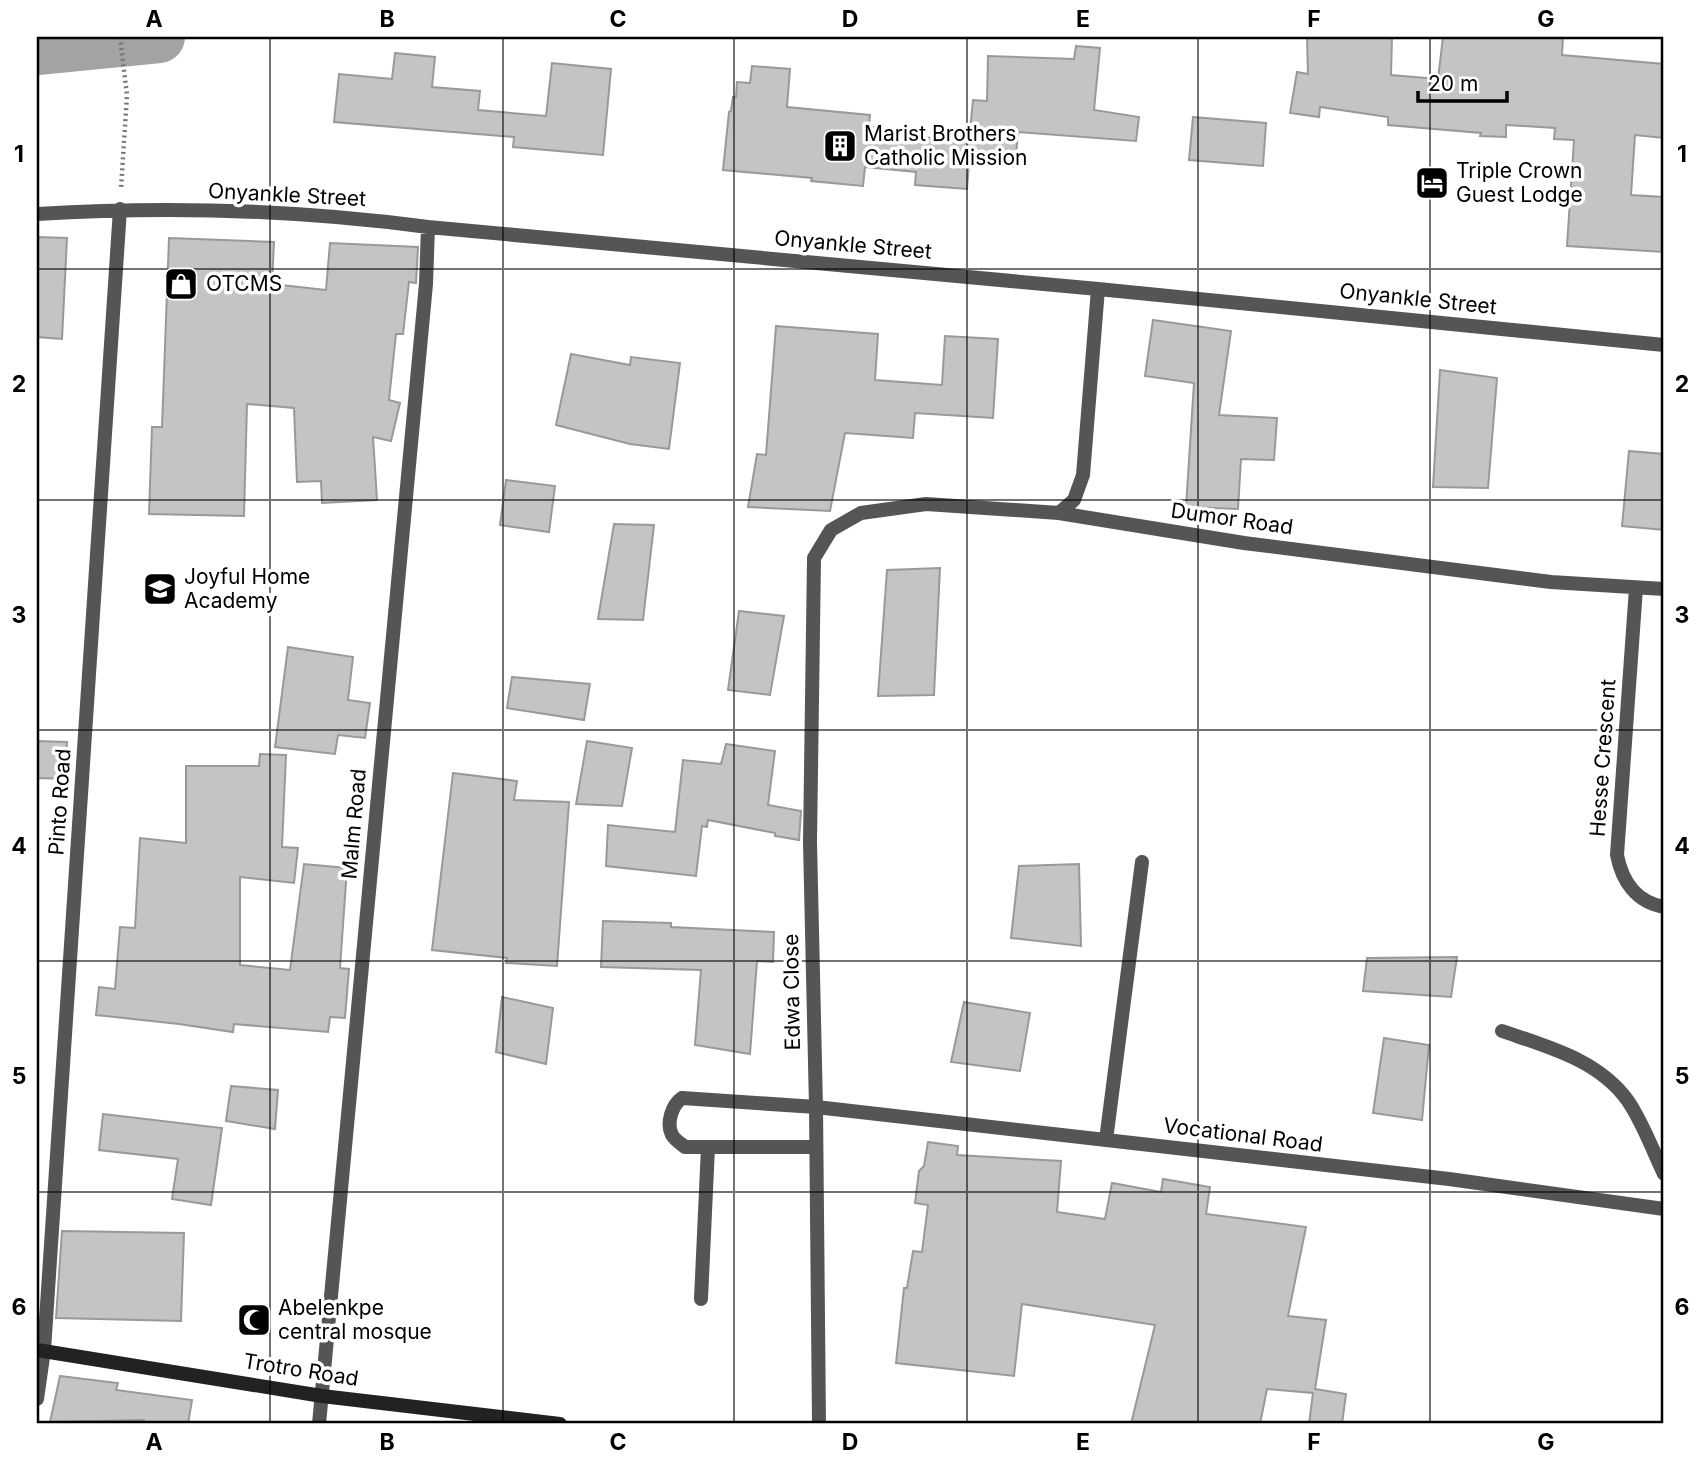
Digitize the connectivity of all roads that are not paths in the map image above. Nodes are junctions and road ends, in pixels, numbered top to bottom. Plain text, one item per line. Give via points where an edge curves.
1 (120, 209) junction
2 (37, 214) edge
3 (428, 227) junction
4 (1098, 289) junction
5 (1664, 345) edge
6 (1059, 513) junction
7 (814, 558) joint
8 (1636, 588) junction
9 (1664, 589) edge
10 (1142, 862) dead end
11 (1664, 907) edge
12 (1502, 1031) dead end
13 (816, 1107) junction
14 (1106, 1140) junction
15 (708, 1147) junction
16 (816, 1147) junction
17 (1664, 1174) edge
18 (1664, 1209) edge
19 (701, 1299) dead end
20 (40, 1350) edge
21 (322, 1396) junction
22 (37, 1399) edge
23 (319, 1424) edge
24 (559, 1424) edge
25 (819, 1424) edge

1 - 2 street, Onyankle Street
1 - 3 street, Onyankle Street via 355,218
1 - 20 street, Pinto Road
3 - 4 street, Onyankle Street
3 - 21 street, Malm Road
4 - 5 street, Onyankle Street
4 - 6 street via 1083,475 1074,500
6 - 7 street, Dumor Road via 926,505 861,513 831,530
6 - 8 street, Dumor Road via 1257,545 1551,582
7 - 13 street, Edwa Close via 810,842
8 - 9 street, Dumor Road
8 - 11 street, Hesse Crescent via 1617,855 1621,876 1632,890 1652,905
10 - 14 street
12 - 17 street via 1570,1054 1609,1080 1629,1102
13 - 14 street, Vocational Road
13 - 15 street, Vocational Road via 682,1098 672,1111 673,1138 685,1147
13 - 16 street, Edwa Close
14 - 18 street, Vocational Road
15 - 16 street
15 - 19 street
16 - 25 street, Edwa Close
20 - 21 street, Trotro Road
20 - 22 street, Pinto Road
21 - 23 street, Malm Road
21 - 24 street, Trotro Road

